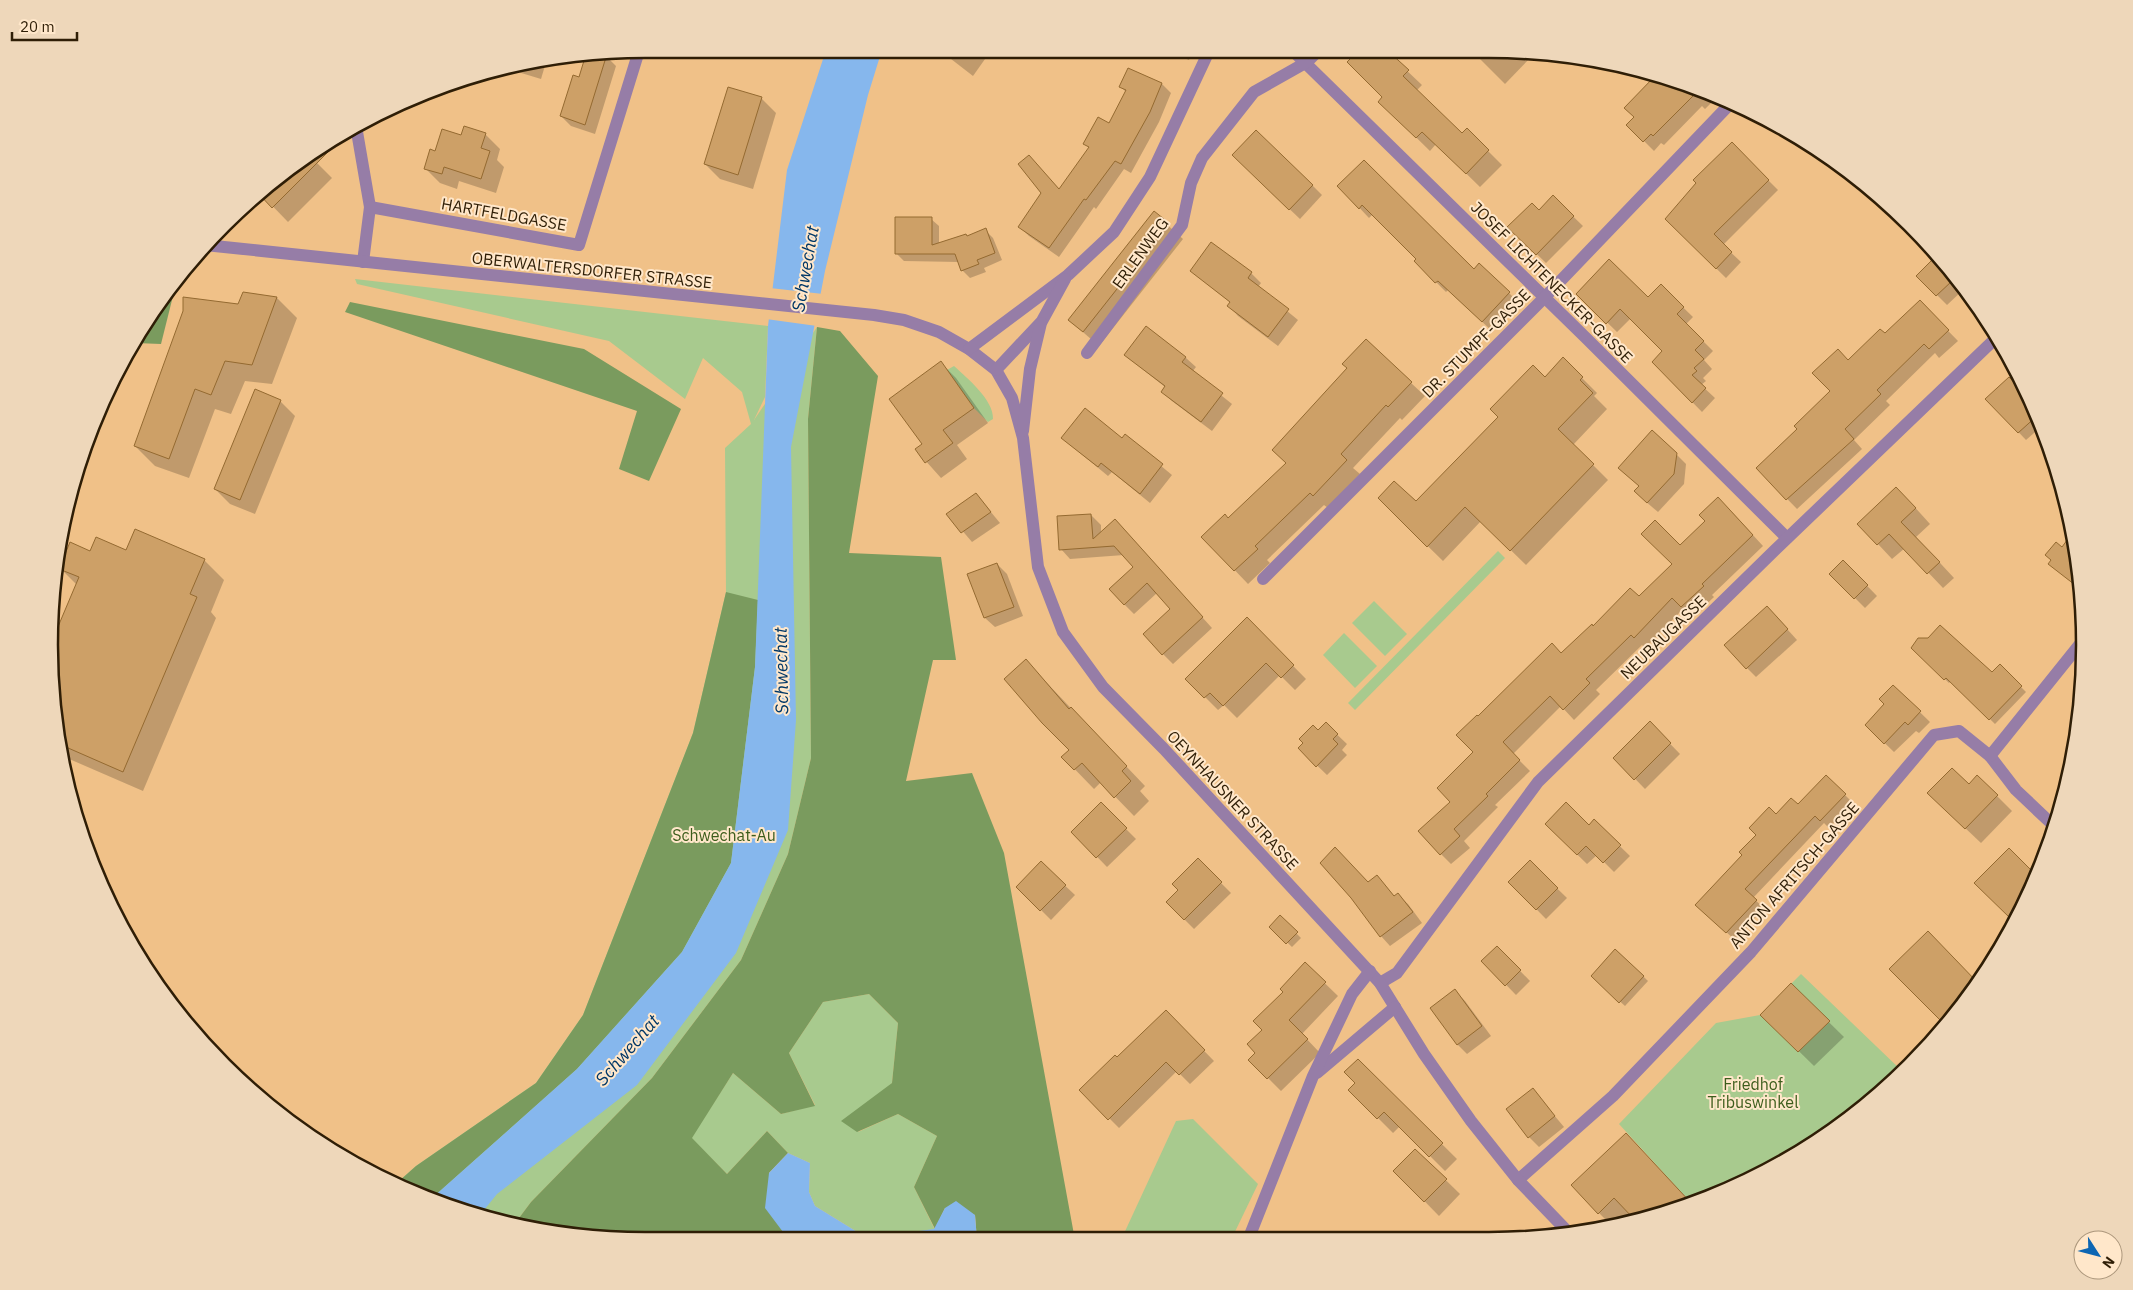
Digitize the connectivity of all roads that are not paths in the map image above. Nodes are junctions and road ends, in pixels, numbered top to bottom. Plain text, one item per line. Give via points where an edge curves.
1 (637, 58) edge
2 (1206, 58) edge
3 (1301, 58) edge
4 (1310, 58) edge
5 (1306, 62) junction
6 (1726, 108) edge
7 (357, 133) edge
8 (370, 207) junction
9 (215, 246) edge
10 (363, 262) junction
11 (1068, 275) junction
12 (1545, 297) junction
13 (1042, 321) junction
14 (1991, 342) edge
15 (969, 349) junction
16 (1087, 353) dead end
17 (996, 370) junction
18 (1022, 438) junction
19 (1787, 538) junction
20 (1263, 579) dead end
21 (2076, 648) edge
22 (1990, 756) junction
23 (2048, 820) edge
24 (1370, 971) junction
25 (1380, 983) junction
26 (1394, 1007) junction
27 (1313, 1076) junction
28 (1518, 1180) junction
29 (1563, 1227) edge
30 (1251, 1232) edge

1 - 8 street, HARTFELDGASSE via 579,244
2 - 11 street via 1150,177 1114,232
3 - 5 street, JOSEF LICHTENECKER-GASSE
4 - 5 street, ERLENWEG
5 - 12 street, JOSEF LICHTENECKER-GASSE
5 - 16 street, ERLENWEG via 1254,92 1202,158 1191,183 1182,224
6 - 12 street, DR. STUMPF-GASSE
7 - 8 street
8 - 10 street
9 - 10 street, OBERWALTERSDORFER STRASSE
10 - 15 street, OBERWALTERSDORFER STRASSE via 904,320 939,332
11 - 13 street
11 - 15 street
12 - 19 street, JOSEF LICHTENECKER-GASSE
12 - 20 street, DR. STUMPF-GASSE
13 - 17 street
13 - 18 street via 1030,369
14 - 19 street, NEUBAUGASSE
15 - 17 street, OEYNHAUSNER STRASSE
17 - 18 street, OEYNHAUSNER STRASSE via 1012,398
18 - 24 street, OEYNHAUSNER STRASSE via 1038,567 1063,632 1103,687
19 - 25 street, NEUBAUGASSE via 1538,782 1397,973
21 - 22 street
22 - 23 street via 2016,790
22 - 28 street, ANTON AFRITSCH-GASSE via 1959,731 1934,736 1751,952 1613,1096
24 - 25 street, OEYNHAUSNER STRASSE
24 - 27 street via 1352,994
25 - 26 street, OEYNHAUSNER STRASSE
26 - 27 street
26 - 28 street, OEYNHAUSNER STRASSE via 1471,1122
27 - 30 street
28 - 29 street, OEYNHAUSNER STRASSE

